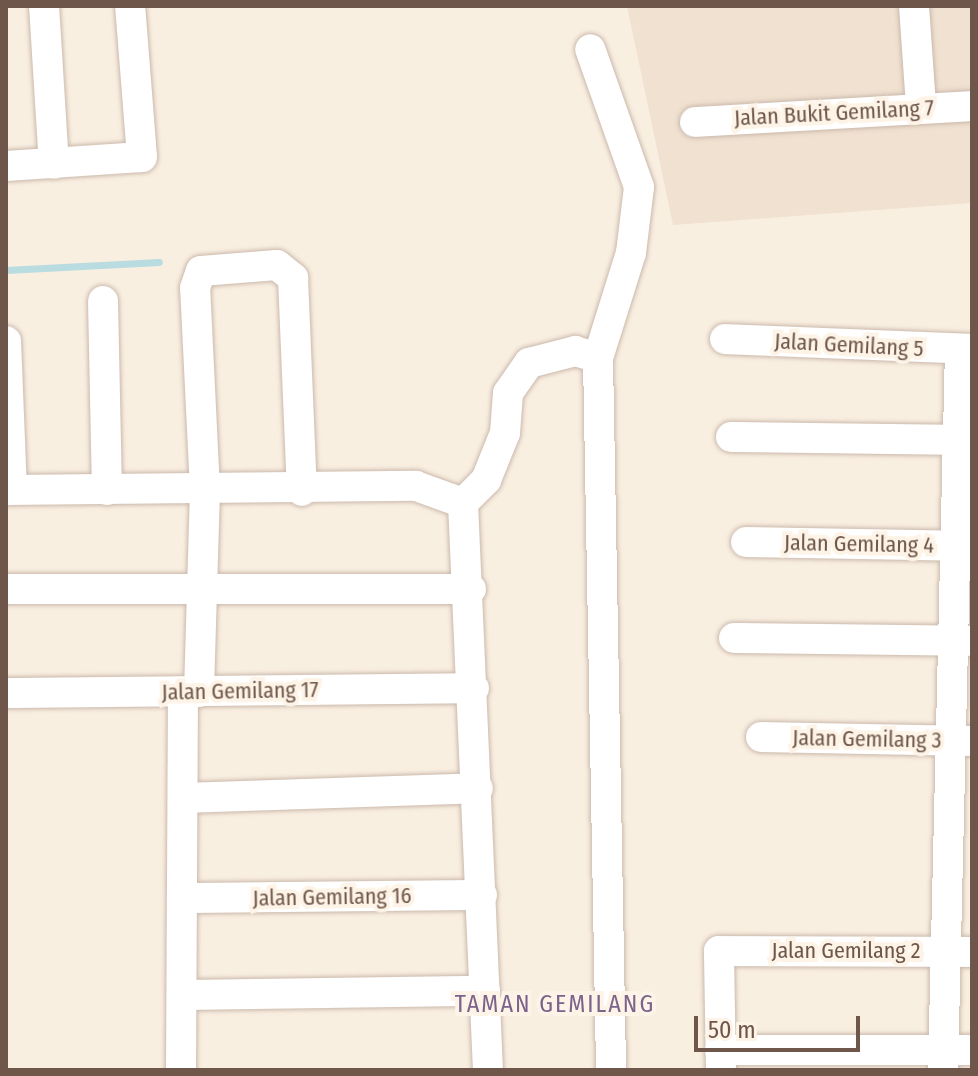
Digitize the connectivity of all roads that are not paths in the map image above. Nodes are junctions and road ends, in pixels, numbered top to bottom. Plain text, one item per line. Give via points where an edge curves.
1 (44, 6) edge
2 (130, 6) edge
3 (914, 6) edge
4 (590, 49) dead end
5 (972, 106) edge
6 (921, 107) junction
7 (695, 122) dead end
8 (54, 164) junction
9 (6, 166) edge
10 (103, 301) dead end
11 (725, 339) dead end
12 (6, 341) edge
13 (966, 350) edge
14 (598, 358) junction
15 (731, 437) dead end
16 (965, 440) edge
17 (9, 490) edge
18 (107, 490) junction
19 (205, 490) junction
20 (302, 491) junction
21 (463, 503) junction
22 (746, 542) dead end
23 (964, 546) edge
24 (6, 589) edge
25 (471, 589) junction
26 (202, 592) junction
27 (734, 638) dead end
28 (963, 641) edge
29 (474, 688) junction
30 (191, 692) junction
31 (6, 693) edge
32 (761, 737) dead end
33 (962, 740) edge
34 (478, 788) junction
35 (183, 798) junction
36 (961, 840) edge
37 (482, 895) junction
38 (182, 898) junction
39 (960, 952) edge
40 (485, 991) junction
41 (182, 995) junction
42 (953, 1056) edge
43 (720, 1060) edge
44 (181, 1070) edge
45 (488, 1070) edge
46 (611, 1070) edge

1 - 8 street
2 - 8 street via 142,157
3 - 6 street
4 - 14 street via 639,187 631,253
5 - 6 street, Jalan Bukit Gemilang 7
6 - 7 street, Jalan Bukit Gemilang 7
8 - 9 street
10 - 18 street
11 - 13 street, Jalan Gemilang 5
12 - 17 street
13 - 16 street
14 - 21 street via 575,351 529,363 508,393 505,433 486,480
14 - 46 street
15 - 16 street
16 - 23 street
17 - 18 street
18 - 19 street
19 - 20 street
19 - 20 street via 197,279 220,267 277,265 293,278
19 - 26 street
20 - 21 street via 416,486
21 - 25 street
22 - 23 street, Jalan Gemilang 4
23 - 28 street
24 - 26 street
25 - 26 street
25 - 29 street
26 - 30 street
27 - 28 street
28 - 33 street
29 - 30 street, Jalan Gemilang 17
29 - 34 street
30 - 31 street, Jalan Gemilang 17
30 - 35 street
32 - 33 street, Jalan Gemilang 3
33 - 36 street
34 - 35 street
34 - 37 street
35 - 38 street
36 - 39 street
37 - 38 street, Jalan Gemilang 16
37 - 40 street
38 - 41 street
39 - 42 street
39 - 43 street, Jalan Gemilang 2 via 719,951
40 - 41 street
40 - 45 street
41 - 44 street
42 - 43 street

